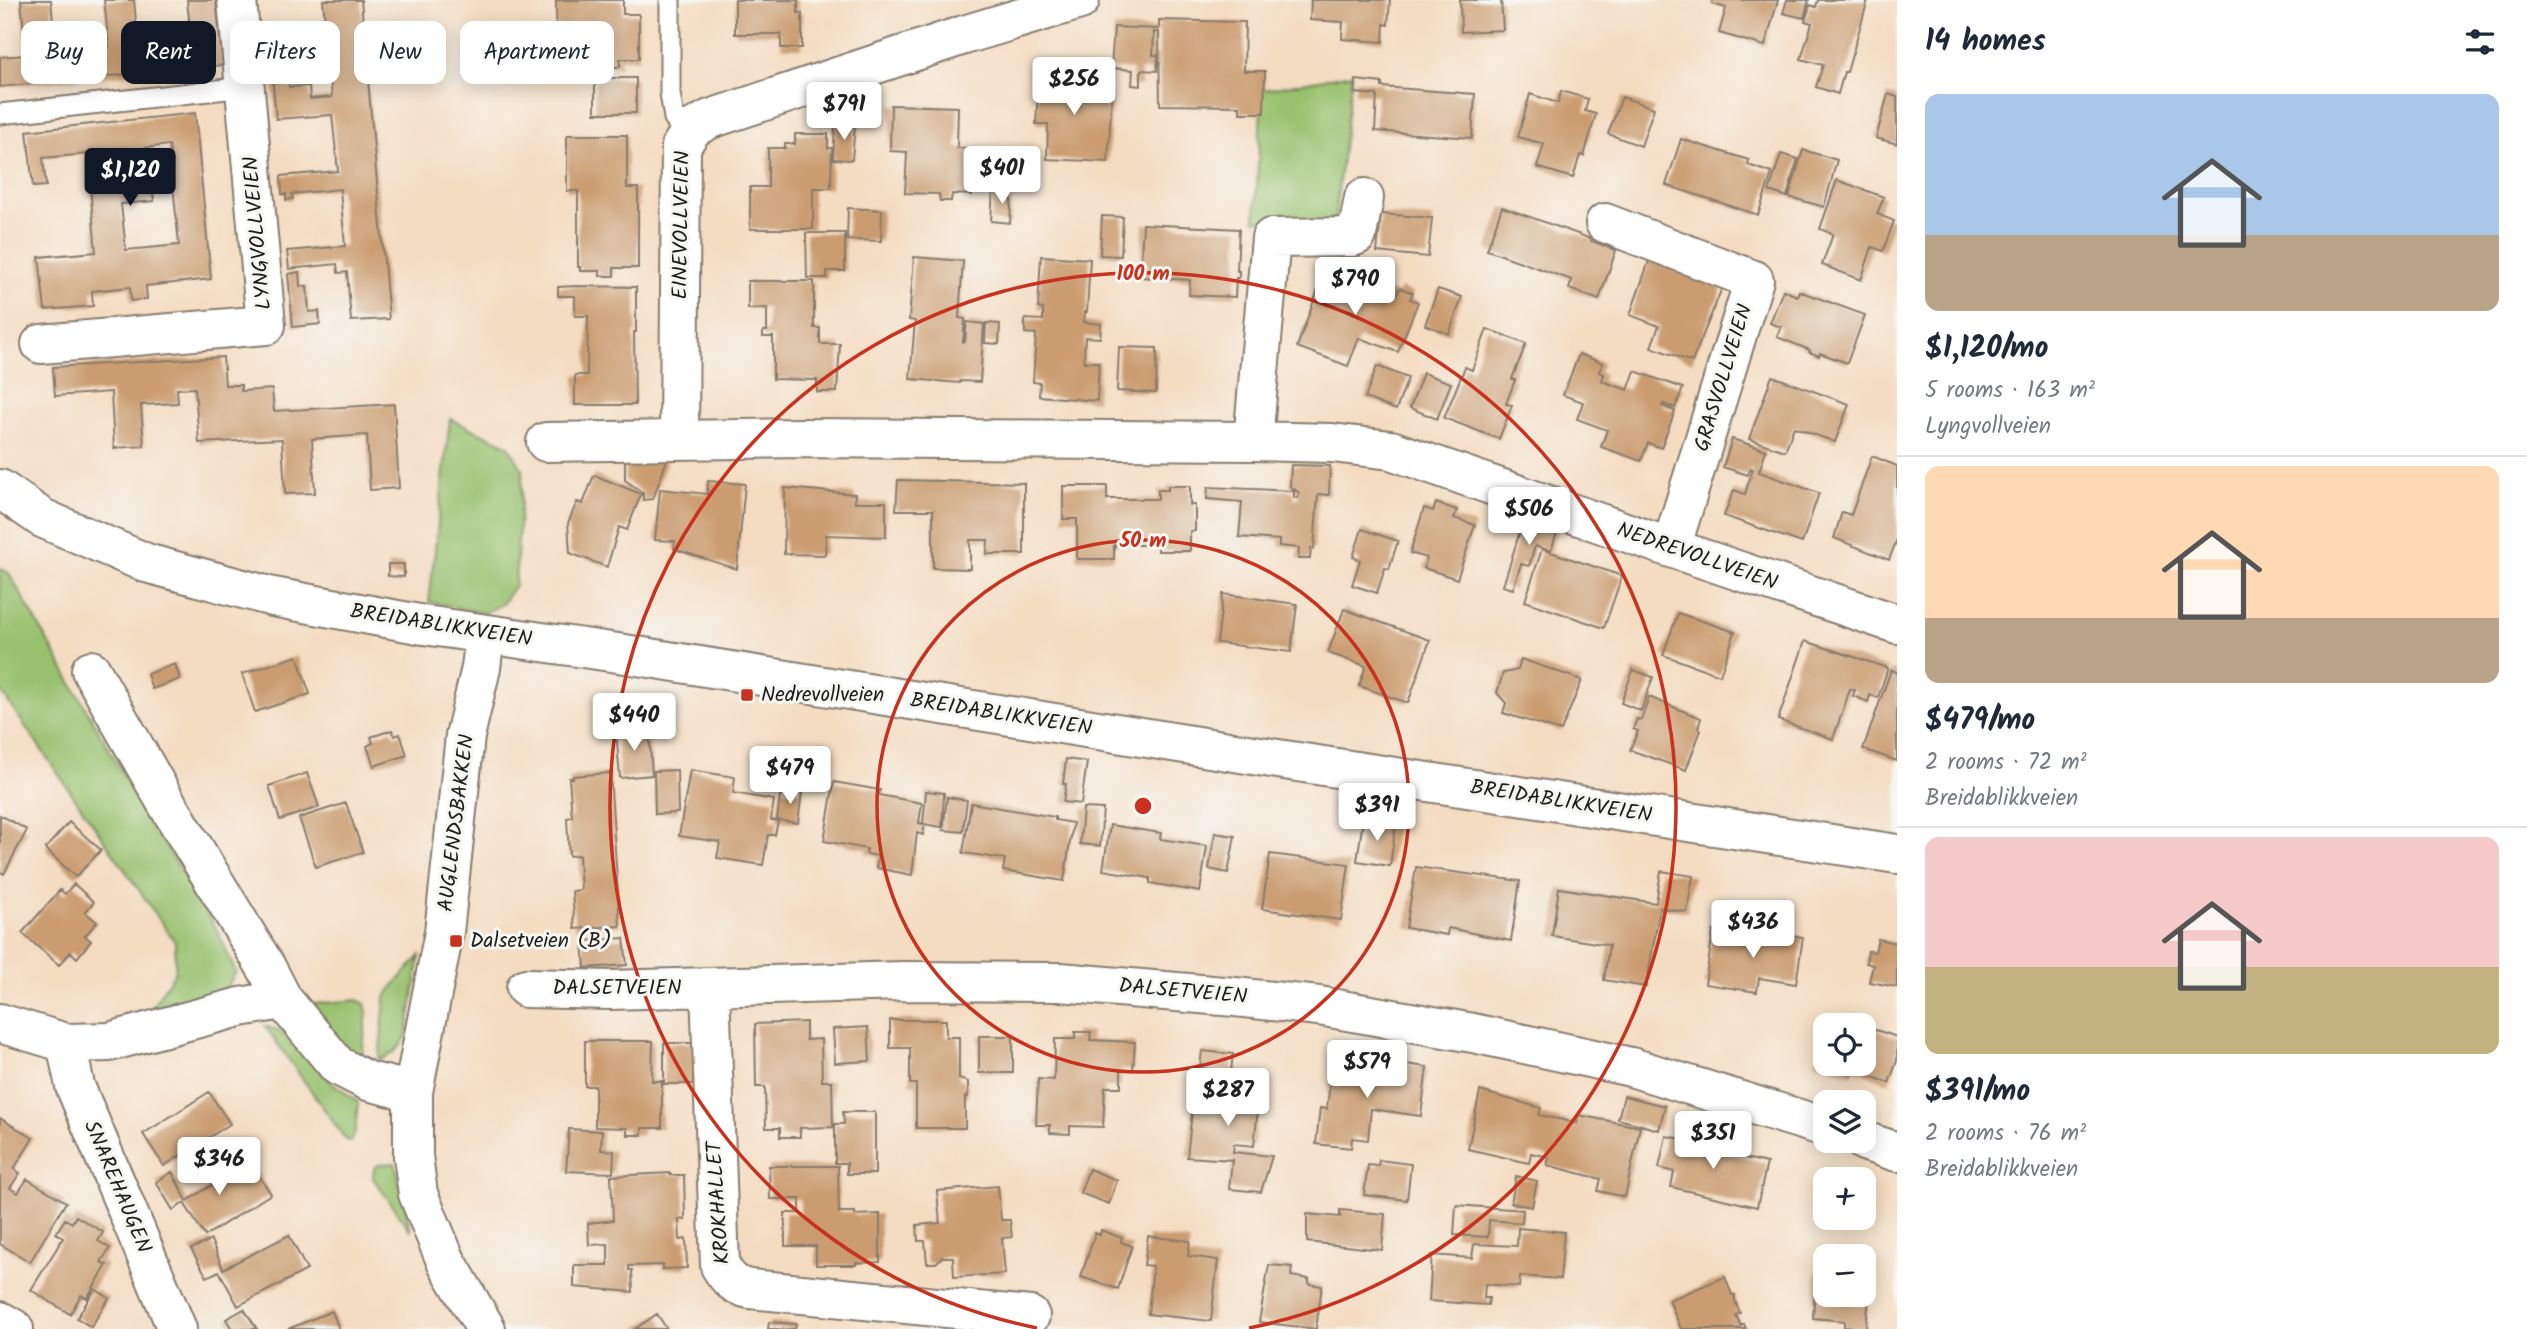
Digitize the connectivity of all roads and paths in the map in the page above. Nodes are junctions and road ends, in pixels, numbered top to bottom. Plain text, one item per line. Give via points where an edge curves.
1 (237, 0) edge
2 (670, 0) edge
3 (1080, 0) edge
4 (245, 87) junction
5 (0, 114) edge
6 (685, 137) junction
7 (1364, 198) dead end
8 (1605, 223) dead end
9 (41, 344) dead end
10 (679, 440) junction
11 (1253, 441) junction
12 (546, 442) dead end
13 (0, 489) edge
14 (1671, 548) junction
15 (1897, 624) edge
16 (485, 635) junction
17 (91, 670) dead end
18 (1897, 853) edge
19 (526, 988) dead end
20 (710, 988) junction
21 (283, 1000) junction
22 (0, 1023) edge
23 (66, 1044) junction
24 (413, 1092) junction
25 (1813, 1123) edge
26 (1876, 1145) edge
27 (1897, 1152) edge
28 (1030, 1316) dead end
29 (0, 1321) edge
30 (14, 1329) edge
31 (177, 1329) edge
32 (485, 1329) edge

1 - 4 street, LYNGVOLLVEIEN
2 - 6 lane via 670,93 674,118
3 - 6 street, EINEVOLLVEIEN via 710,119
4 - 5 lane
4 - 9 street, LYNGVOLLVEIEN via 266,325
6 - 10 street, EINEVOLLVEIEN via 680,194
7 - 11 street via 1357,234 1352,237 1272,238
8 - 14 street, GRASVOLLVEIEN via 1754,280
10 - 11 street, NEDREVOLLVEIEN
10 - 12 street, NEDREVOLLVEIEN
11 - 14 street, NEDREVOLLVEIEN via 1391,450
13 - 16 street, BREIDABLIKKVEIEN via 42,518 146,563 273,597
14 - 15 street, NEDREVOLLVEIEN
16 - 18 street, BREIDABLIKKVEIEN
16 - 24 street, AUGLENDSBAKKEN via 466,736 444,932
17 - 21 street
19 - 20 street, DALSETVEIEN
20 - 25 street, DALSETVEIEN via 902,981 1085,983 1319,1006 1631,1067
20 - 28 street, KROKHALLET via 720,1266 727,1277 750,1289
21 - 23 street via 109,1042
21 - 24 street via 338,1066 368,1081
22 - 23 street
23 - 31 street, SNAREHAUGEN via 75,1086
24 - 32 street, AUGLENDSBAKKEN via 418,1194 446,1261
26 - 27 street
29 - 30 street

